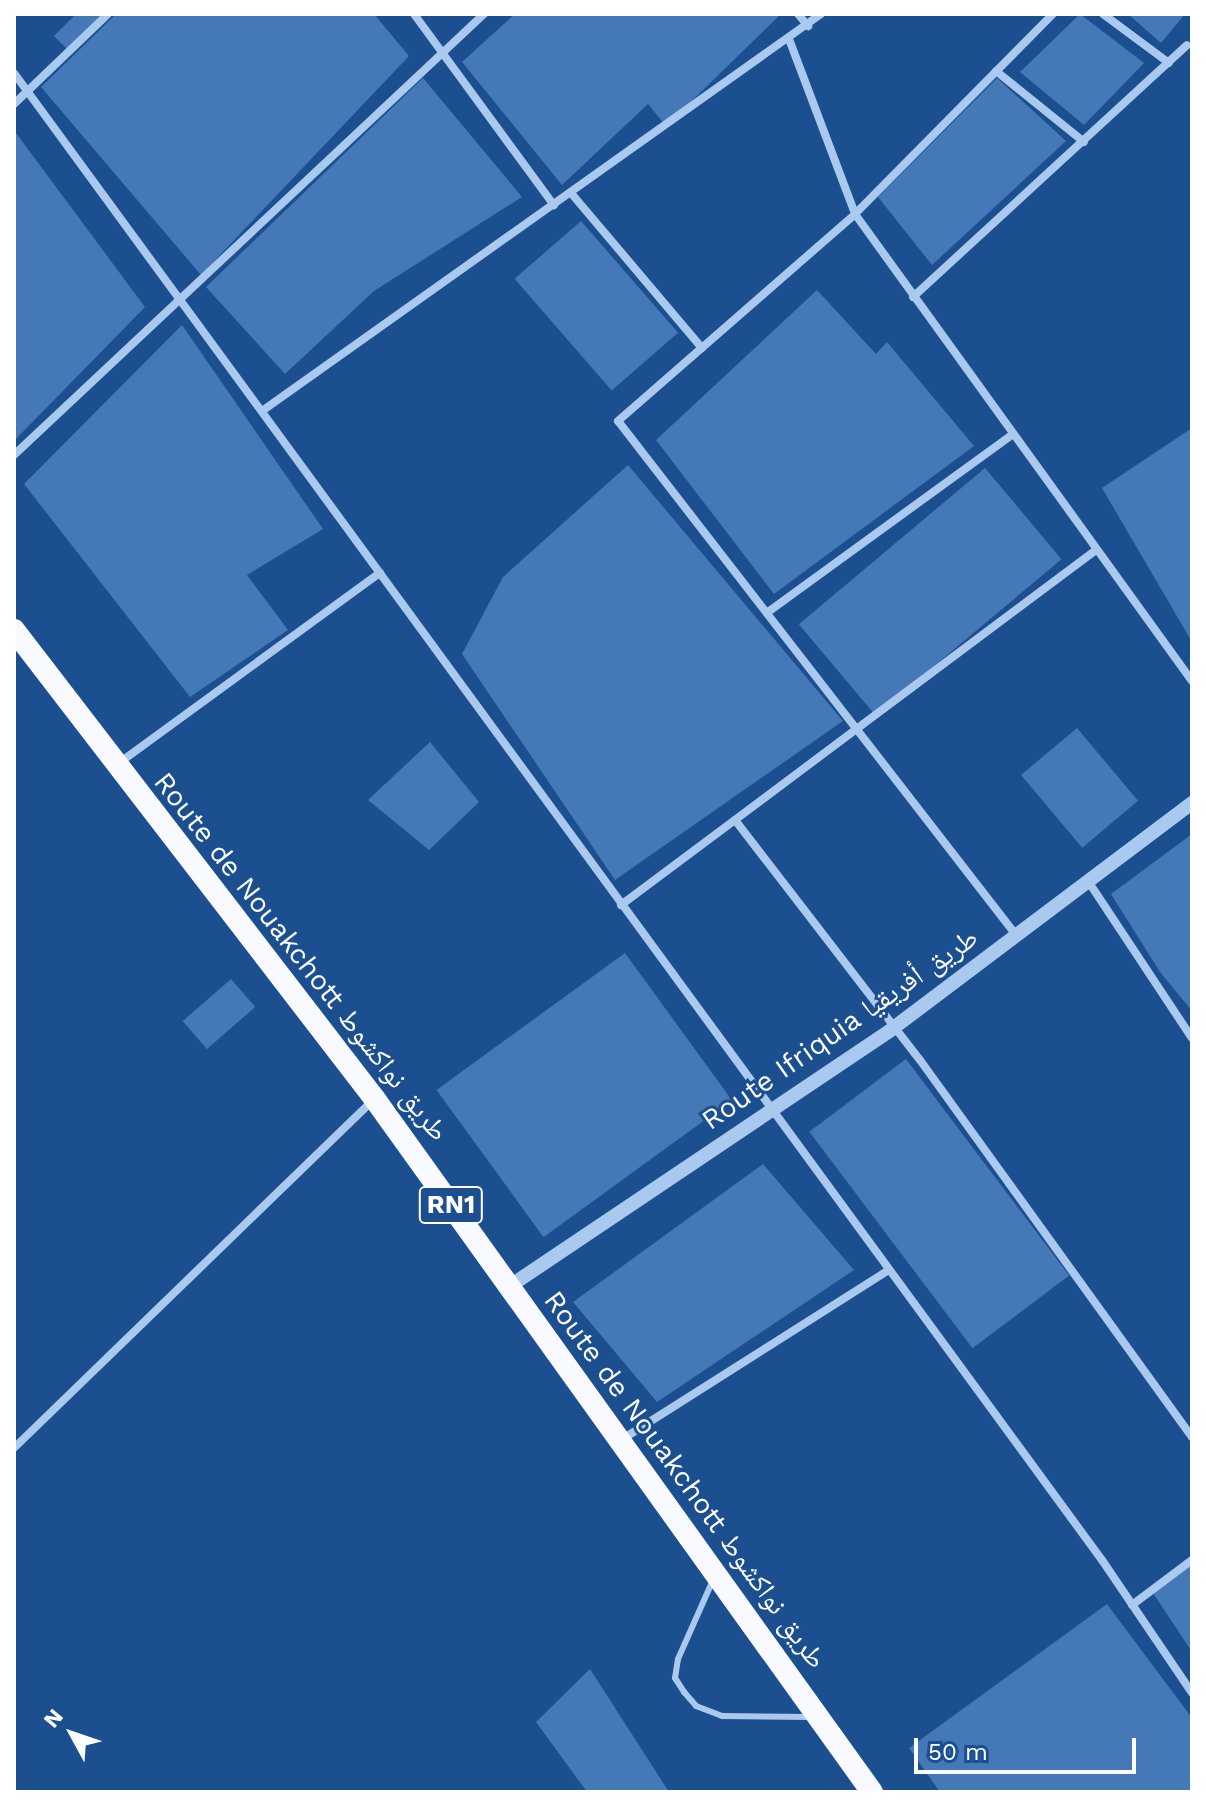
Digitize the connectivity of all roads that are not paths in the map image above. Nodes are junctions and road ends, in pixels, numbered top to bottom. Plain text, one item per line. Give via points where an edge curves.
1 (108, 14) edge
2 (414, 14) edge
3 (484, 14) edge
4 (798, 14) edge
5 (821, 14) edge
6 (1053, 14) edge
7 (1103, 14) edge
8 (808, 26) junction
9 (789, 39) junction
10 (1190, 45) edge
11 (443, 51) junction
12 (1169, 63) junction
13 (996, 71) junction
14 (14, 73) edge
15 (28, 91) junction
16 (14, 104) edge
17 (1084, 142) junction
18 (571, 193) junction
19 (554, 205) junction
20 (855, 214) junction
21 (179, 297) junction
22 (913, 297) junction
23 (702, 348) junction
24 (262, 411) junction
25 (1013, 434) junction
26 (14, 455) edge
27 (1096, 550) junction
28 (380, 573) junction
29 (768, 612) junction
30 (14, 630) edge
31 (1192, 681) edge
32 (860, 727) junction
33 (115, 765) junction
34 (1192, 803) edge
35 (735, 820) junction
36 (1088, 881) junction
37 (621, 905) junction
38 (1016, 935) junction
39 (892, 1029) junction
40 (1192, 1038) edge
41 (374, 1098) junction
42 (771, 1112) junction
43 (887, 1271) junction
44 (510, 1286) junction
45 (1192, 1437) edge
46 (617, 1443) junction
47 (14, 1448) edge
48 (1192, 1560) edge
49 (715, 1577) junction
50 (1132, 1605) junction
51 (1192, 1693) edge
52 (817, 1717) junction
53 (872, 1792) edge

1 - 15 street
2 - 11 street
3 - 11 street
4 - 8 street
5 - 8 street
6 - 13 street
7 - 12 street
8 - 9 street
9 - 18 street
9 - 20 street
10 - 12 street
11 - 19 street
11 - 21 street
12 - 17 street
13 - 17 street
13 - 20 street
14 - 15 street
15 - 16 street
15 - 21 street
17 - 22 street
18 - 19 street
18 - 23 street
19 - 24 street
20 - 22 street
20 - 23 street
21 - 24 street
21 - 26 street
22 - 25 street
23 - 29 street via 618,421
24 - 28 street
25 - 27 street
25 - 29 street
27 - 31 street
27 - 32 street
28 - 33 street
28 - 37 street
29 - 32 street
30 - 33 highway, Route de Nouakchott طريق نواكشوط / RN1
32 - 35 street
32 - 38 street
33 - 41 highway, Route de Nouakchott طريق نواكشوط / RN1
34 - 36 street, Route Ifriquia طريق أفريقيا
35 - 37 street
35 - 39 street
36 - 38 street, Route Ifriquia طريق أفريقيا
36 - 40 street
37 - 42 street
38 - 39 street, Route Ifriquia طريق أفريقيا
39 - 42 street, Route Ifriquia طريق أفريقيا
39 - 45 street
41 - 44 highway, Route de Nouakchott طريق نواكشوط / RN1
41 - 47 street
42 - 43 street
42 - 44 street, Route Ifriquia طريق أفريقيا
43 - 46 street
43 - 50 street
44 - 46 highway, Route de Nouakchott طريق نواكشوط / RN1
46 - 49 highway, Route de Nouakchott طريق نواكشوط / RN1
48 - 50 street
49 - 52 highway, Route de Nouakchott طريق نواكشوط / RN1
49 - 52 lane via 678,1659 675,1678 684,1692 696,1706 722,1716
50 - 51 street
52 - 53 highway, Route de Nouakchott طريق نواكشوط / RN1

